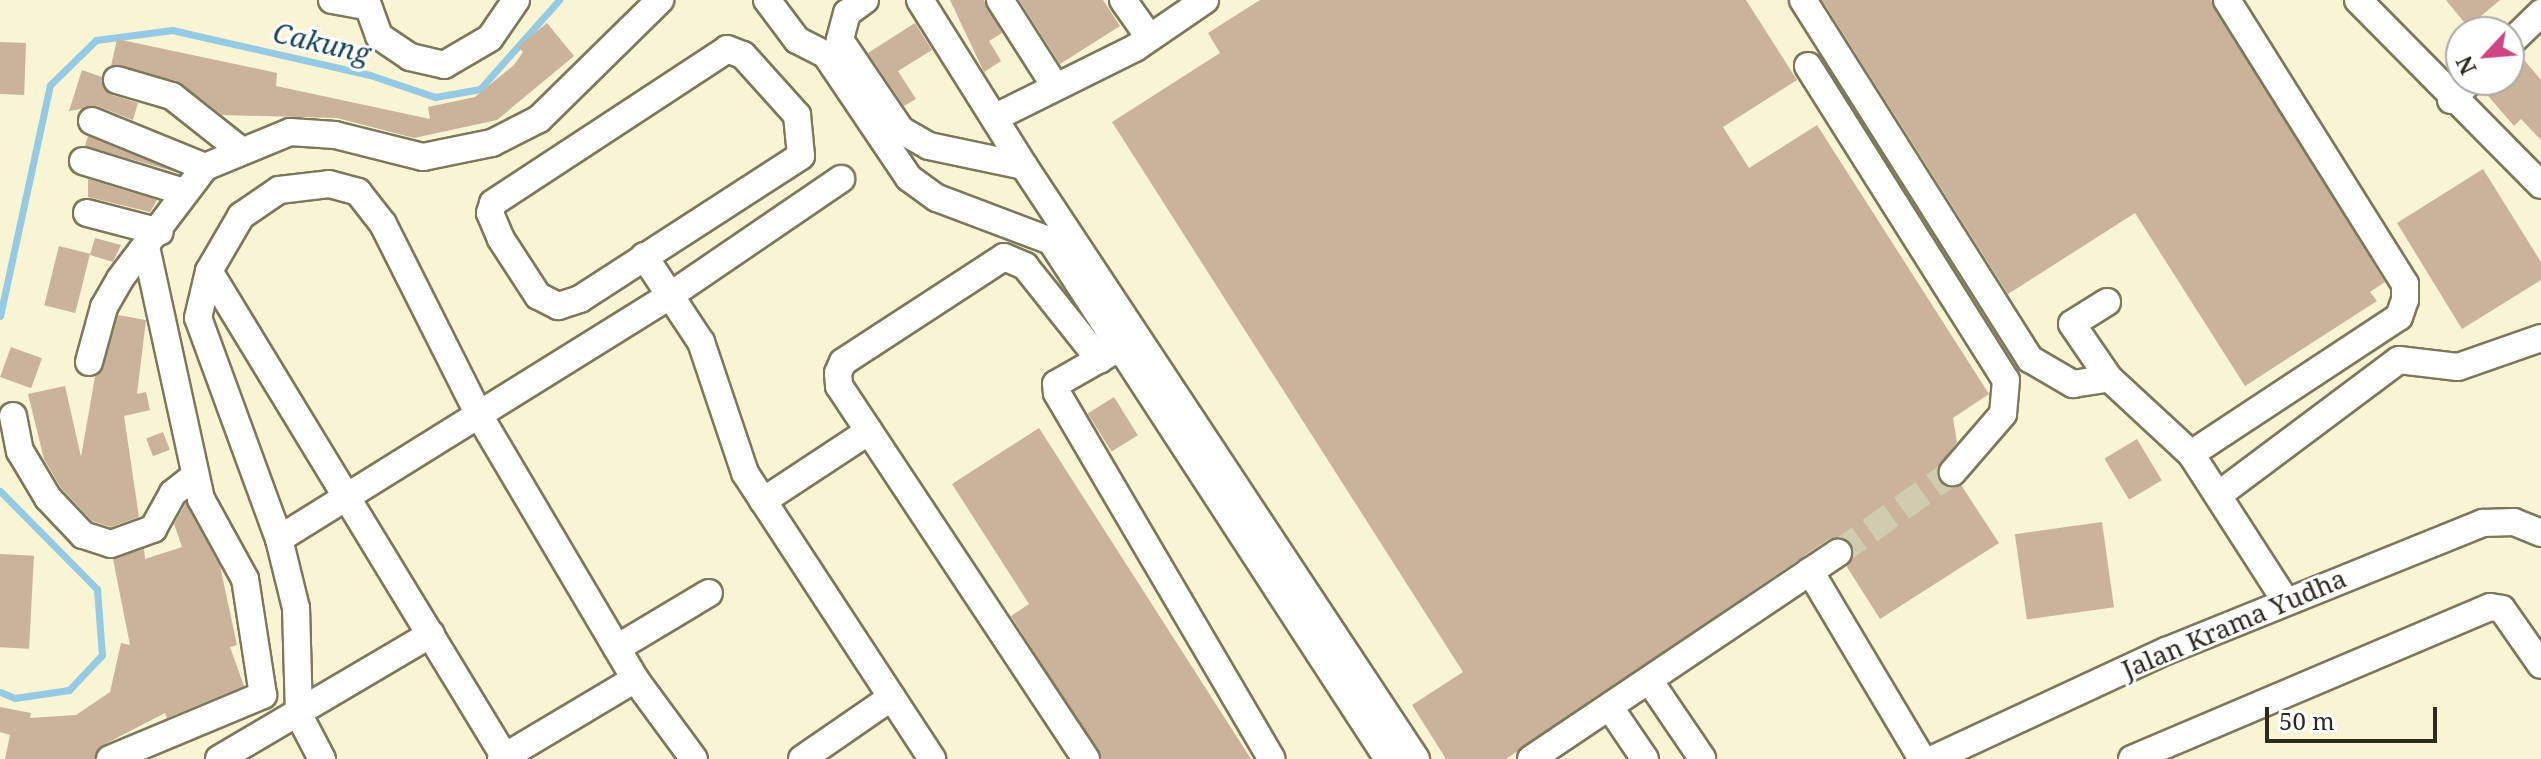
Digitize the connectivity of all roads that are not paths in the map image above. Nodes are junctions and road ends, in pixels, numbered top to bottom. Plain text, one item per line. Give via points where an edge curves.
1 (332, 0) edge
2 (516, 0) edge
3 (660, 0) edge
4 (767, 0) edge
5 (865, 0) edge
6 (920, 0) edge
7 (1000, 0) edge
8 (1123, 0) edge
9 (1205, 0) edge
10 (1803, 0) edge
11 (2227, 0) edge
12 (2358, 0) edge
13 (366, 3) edge
14 (2541, 13) edge
15 (2525, 28) edge
16 (1149, 37) junction
17 (1808, 66) dead end
18 (117, 80) dead end
19 (1055, 86) junction
20 (2455, 96) edge
21 (2451, 100) junction
22 (996, 117) junction
23 (92, 121) dead end
24 (239, 149) junction
25 (83, 161) dead end
26 (1024, 166) junction
27 (205, 167) junction
28 (841, 179) dead end
29 (2541, 185) edge
30 (184, 192) junction
31 (87, 213) dead end
32 (153, 242) junction
33 (644, 256) junction
34 (209, 271) junction
35 (671, 295) junction
36 (2107, 302) dead end
37 (2541, 338) edge
38 (1120, 347) junction
39 (89, 362) dead end
40 (2109, 378) junction
41 (479, 415) junction
42 (13, 416) dead end
43 (869, 431) junction
44 (2191, 454) junction
45 (1953, 472) tunnel mouth
46 (195, 476) junction
47 (349, 493) junction
48 (2221, 493) junction
49 (763, 501) junction
50 (2541, 533) edge
51 (279, 539) junction
52 (1838, 553) tunnel mouth
53 (1810, 571) junction
54 (709, 593) dead end
55 (2285, 600) junction
56 (431, 634) junction
57 (617, 648) junction
58 (2541, 665) edge
59 (635, 679) junction
60 (1651, 683) junction
61 (892, 697) junction
62 (1611, 709) junction
63 (299, 715) junction
64 (1538, 757) edge
65 (504, 758) edge
66 (1702, 758) edge
67 (110, 759) edge
68 (219, 759) edge
69 (322, 759) edge
70 (694, 759) edge
71 (802, 759) edge
72 (932, 759) edge
73 (1086, 759) edge
74 (1272, 759) edge
75 (1388, 759) edge
76 (1416, 759) edge
77 (1645, 759) edge
78 (1922, 759) edge
79 (1933, 759) edge
80 (2132, 759) edge

1 - 13 lane
2 - 13 lane via 490,38 444,65 410,57 379,36
3 - 24 lane via 539,119 492,143 423,157 335,135 290,132
4 - 38 lane via 797,40 826,55 909,178 937,198 1051,241
5 - 26 lane via 847,13 840,40 901,130 929,146
6 - 22 lane
7 - 19 lane
8 - 16 lane
9 - 16 lane
10 - 40 lane via 2030,359 2073,384
11 - 44 lane via 2405,284 2405,300 2399,317
12 - 21 lane
14 - 15 lane
16 - 19 lane
17 - 45 lane via 2006,380 2003,414
18 - 24 lane via 172,96
19 - 22 lane
20 - 21 lane
21 - 29 lane
22 - 26 lane
23 - 27 lane
24 - 27 lane
25 - 30 lane
26 - 38 lane
27 - 30 lane
28 - 35 lane
30 - 32 lane
31 - 32 lane
32 - 39 lane via 104,307
32 - 46 lane
33 - 33 lane via 801,156 797,115 743,55 714,53 503,192 490,213 538,296 558,306
33 - 35 lane
34 - 41 lane via 241,216 279,190 329,184 358,192 383,224
34 - 47 lane
34 - 51 lane via 198,318
35 - 41 lane
35 - 49 lane via 701,342 745,473
36 - 40 lane via 2072,324
37 - 48 lane via 2458,367 2399,360
38 - 43 lane via 1025,266 1004,257 843,362 839,386
38 - 74 lane via 1056,384 1057,393
38 - 75 lane
38 - 76 lane
40 - 44 lane
41 - 47 lane
41 - 57 lane
42 - 46 lane via 20,451 48,498 83,535 111,544 153,529 173,493
43 - 49 lane
43 - 73 lane
44 - 48 lane
46 - 67 lane via 245,579 263,695
47 - 51 lane
47 - 56 lane
48 - 55 lane
49 - 61 lane
50 - 55 lane, Jalan Krama Yudha via 2514,522 2483,523
51 - 63 lane via 296,608
52 - 53 lane
53 - 60 lane
53 - 78 lane
54 - 57 lane
55 - 79 lane, Jalan Krama Yudha
56 - 63 lane
56 - 65 lane
57 - 59 lane
58 - 80 lane via 2502,609 2490,607
59 - 65 lane
59 - 70 lane
60 - 62 lane
60 - 66 lane
61 - 71 lane
61 - 72 lane
62 - 64 lane
62 - 77 lane
63 - 68 lane
63 - 69 lane

